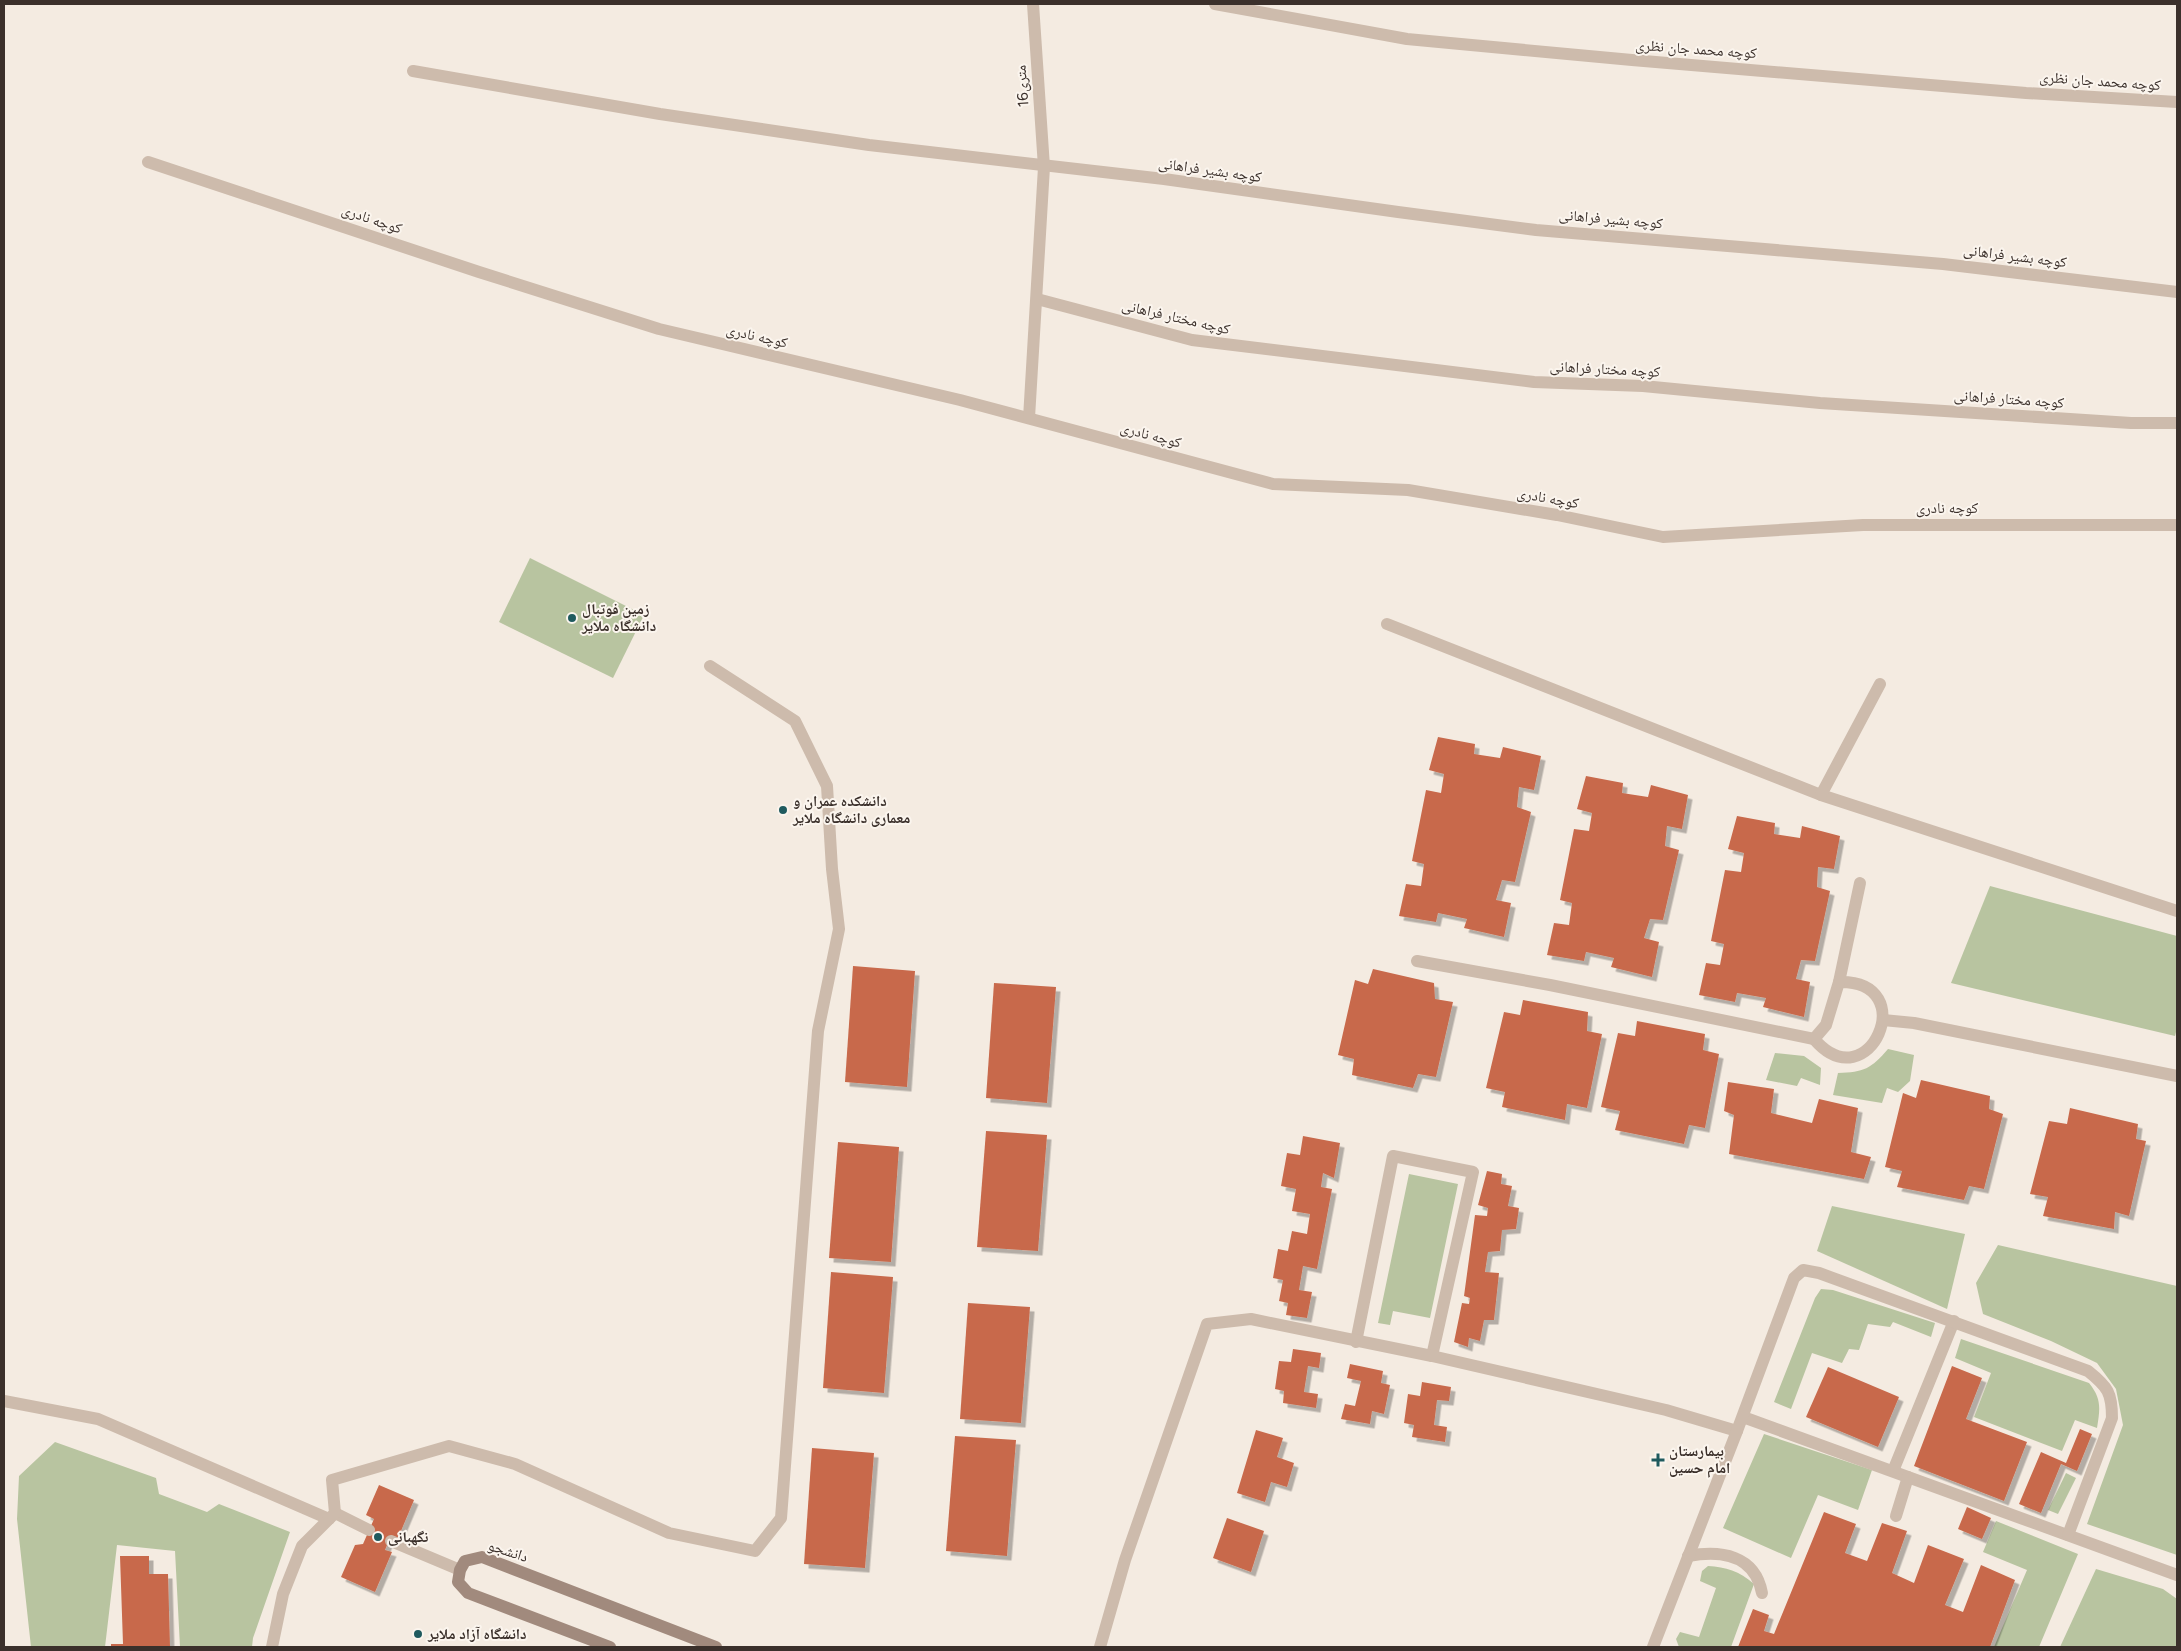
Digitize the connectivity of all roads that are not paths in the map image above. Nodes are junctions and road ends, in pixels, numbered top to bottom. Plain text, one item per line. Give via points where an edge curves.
1 (1033, 4) edge
2 (1215, 4) edge
3 (413, 71) dead end
4 (2177, 102) edge
5 (148, 162) dead end
6 (1044, 167) junction
7 (2177, 292) edge
8 (1037, 299) junction
9 (1029, 418) junction
10 (2177, 423) edge
11 (2177, 525) edge
12 (1387, 624) dead end
13 (710, 666) dead end
14 (1880, 684) dead end
15 (1821, 795) junction
16 (1860, 883) dead end
17 (2177, 911) edge
18 (1417, 961) dead end
19 (1840, 982) junction
20 (1883, 1020) junction
21 (1814, 1039) junction
22 (2177, 1076) edge
23 (1954, 1321) junction
24 (1356, 1342) junction
25 (1432, 1356) junction
26 (4, 1401) edge
27 (1743, 1417) junction
28 (1737, 1431) junction
29 (1893, 1471) junction
30 (1908, 1477) junction
31 (332, 1516) junction
32 (1896, 1516) dead end
33 (369, 1530) dead end
34 (2068, 1535) junction
35 (390, 1541) dead end
36 (1688, 1556) junction
37 (460, 1570) junction
38 (2177, 1575) edge
39 (1762, 1593) dead end
40 (1659, 1631) junction
41 (272, 1647) edge
42 (610, 1647) edge
43 (716, 1647) edge
44 (1100, 1647) edge
45 (1653, 1647) edge
46 (1664, 1647) edge

1 - 6 street, 16متری
2 - 4 street, کوچه محمد جان نظری via 1407,38 2026,93
3 - 6 street, کوچه بشیر فراهانی via 670,116
5 - 9 street, کوچه نادری via 659,329
6 - 7 street, کوچه بشیر فراهانی via 1164,179 1536,230 1943,264
6 - 8 street, 16متری
8 - 9 street, 16متری
8 - 10 street, کوچه مختار فراهانی via 1192,340 1534,382 1643,386 1820,403 2131,423
9 - 11 street, کوچه نادری via 1273,484 1408,490 1663,537 1863,525
12 - 15 street
13 - 31 street via 795,721 828,786 839,929 818,1031 781,1518 755,1551 669,1533 515,1464 449,1446 332,1480
14 - 15 street
15 - 17 street
16 - 19 street
18 - 21 street
19 - 20 street via 1863,986 1872,993 1879,1003
19 - 21 street via 1826,1025
20 - 21 street via 1879,1038 1859,1055 1834,1055 1822,1049
20 - 22 street via 1924,1025
23 - 27 street via 1803,1270 1794,1278
23 - 29 street
23 - 34 street via 2088,1371 2105,1385 2112,1400 2112,1418
24 - 25 street
24 - 25 street via 1393,1156 1473,1172
24 - 44 street via 1251,1319 1207,1324 1125,1560
25 - 28 street via 1666,1410
26 - 31 street via 98,1420
27 - 28 street
27 - 29 street
28 - 36 street
29 - 30 street
30 - 32 street
30 - 34 street
31 - 33 street
31 - 41 street via 302,1546 283,1594
34 - 38 street
35 - 37 street
36 - 39 street via 1725,1553 1750,1568 1761,1584
36 - 40 street
37 - 42 main road via 458,1582 468,1593
37 - 43 main road, دانشجو via 465,1561 482,1557
40 - 45 street
40 - 46 street

